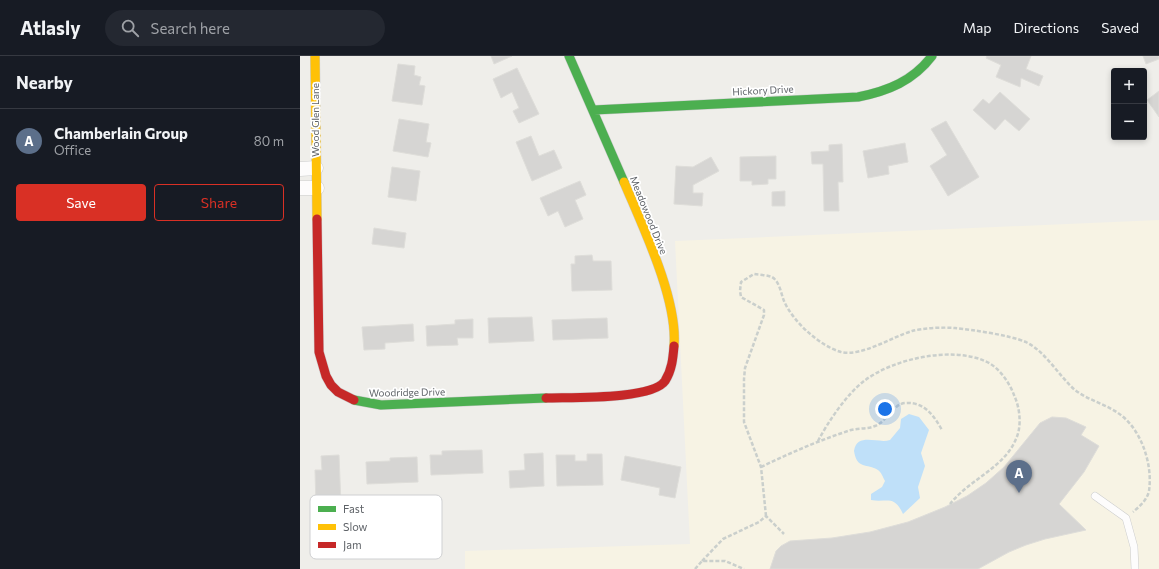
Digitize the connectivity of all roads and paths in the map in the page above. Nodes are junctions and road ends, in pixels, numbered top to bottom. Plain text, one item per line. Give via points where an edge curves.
1 (315, 56) edge
2 (568, 56) edge
3 (932, 56) edge
4 (594, 110) junction
5 (316, 168) junction
6 (300, 169) edge
7 (300, 188) edge
8 (317, 188) junction
9 (659, 387) joint
10 (942, 430) dead end
11 (818, 442) junction
12 (761, 467) junction
13 (1095, 496) dead end
14 (950, 504) dead end
15 (766, 516) junction
16 (1126, 518) junction
17 (784, 534) dead end
18 (702, 561) junction
19 (695, 569) edge
20 (744, 569) edge
21 (1135, 569) edge

1 - 5 street, Wood Glen Lane
2 - 4 street, Meadowood Drive
3 - 4 street, Hickory Drive via 926,66 895,88 858,97
4 - 9 street, Meadowood Drive via 654,256 668,301 674,354 669,373
5 - 6 street, Wood Glen Lane
5 - 8 street, Woodridge Drive
7 - 8 street
8 - 9 street, Woodridge Drive via 319,352 325,376 332,388 340,394 365,404 381,405 626,395
10 - 11 path via 934,416 925,408 913,403 904,403 897,406 884,422 876,426
11 - 12 path
11 - 14 path via 825,428 850,395 863,382 881,371 916,358 934,356 968,356 986,361 1010,384 1020,415 1017,438 999,463 959,492
12 - 15 path
12 - 16 path via 744,422 745,368 764,310 741,297 740,291 741,282 754,274 772,277 778,284 793,318 830,348 840,352 849,354 861,351 914,331 954,328 1003,336 1037,348 1076,391 1118,412 1129,422 1138,436 1145,450 1149,492 1143,503
13 - 16 lane
15 - 17 path
15 - 18 path via 723,539
16 - 21 lane via 1134,547
18 - 19 path
18 - 20 path via 725,561

